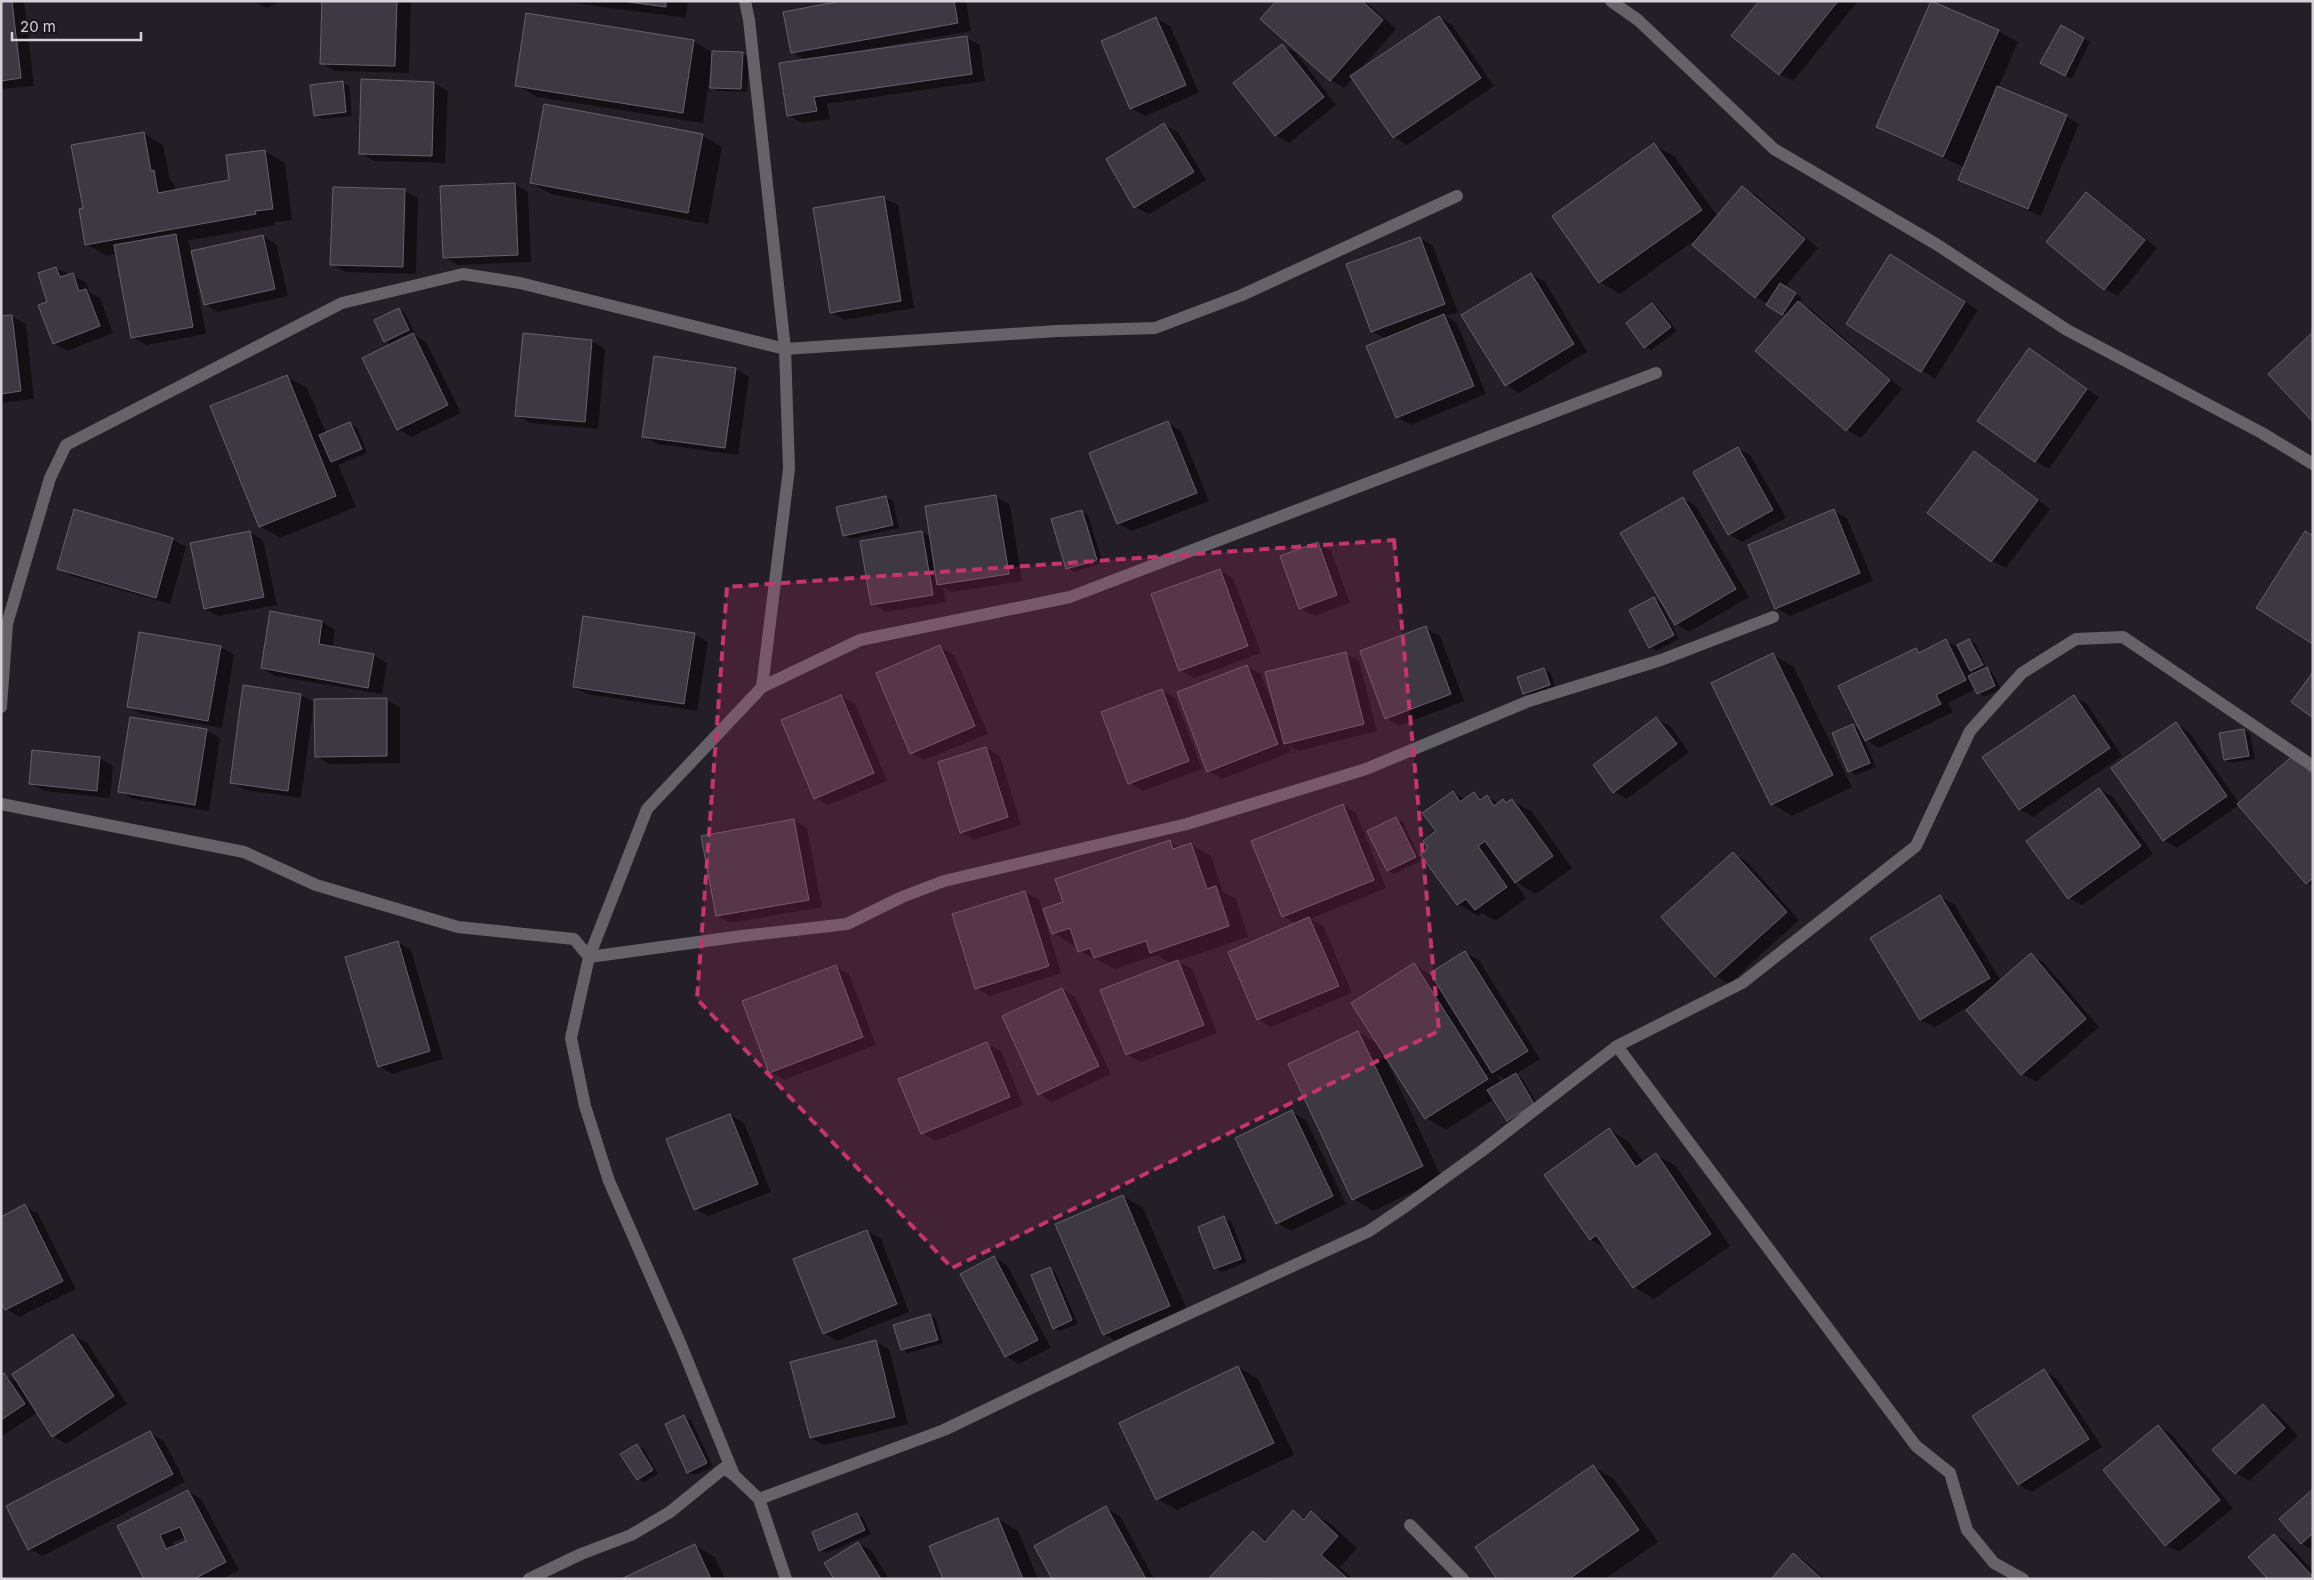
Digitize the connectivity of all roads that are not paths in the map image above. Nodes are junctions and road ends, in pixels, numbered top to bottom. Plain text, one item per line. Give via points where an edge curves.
1 (745, 1) edge
2 (1611, 1) edge
3 (1457, 196) dead end
4 (785, 349) junction
5 (1656, 373) dead end
6 (2313, 464) edge
7 (1773, 617) dead end
8 (762, 687) junction
9 (1, 707) edge
10 (2313, 766) edge
11 (1, 804) edge
12 (589, 957) junction
13 (1617, 1046) junction
14 (734, 1475) junction
15 (759, 1499) junction
16 (1410, 1525) dead end
17 (529, 1579) edge
18 (786, 1579) edge
19 (1463, 1579) edge
20 (2023, 1579) edge

1 - 4 street
2 - 6 street via 1638,20 1774,150 1936,244 2067,330 2262,433
3 - 4 street via 1242,295 1155,328 1057,331
4 - 8 street via 789,469
4 - 9 street via 520,283 463,274 342,303 66,445 50,478 9,616
5 - 8 street via 1070,597 860,640
7 - 12 street via 1661,660 1529,701 1366,769 1188,824 944,881 847,924
8 - 12 street via 647,809
10 - 13 street via 2123,637 2076,640 2022,673 1970,731 1916,846 1742,983
11 - 12 street via 244,852 316,885 458,927 574,940
12 - 14 street via 571,1038 585,1106 609,1181
13 - 15 street via 1369,1231 944,1430
13 - 20 street via 1916,1446 1950,1473 1966,1530 1994,1563
14 - 15 street
14 - 17 street via 724,1468 670,1512 632,1535 581,1554
15 - 18 street
16 - 19 street

